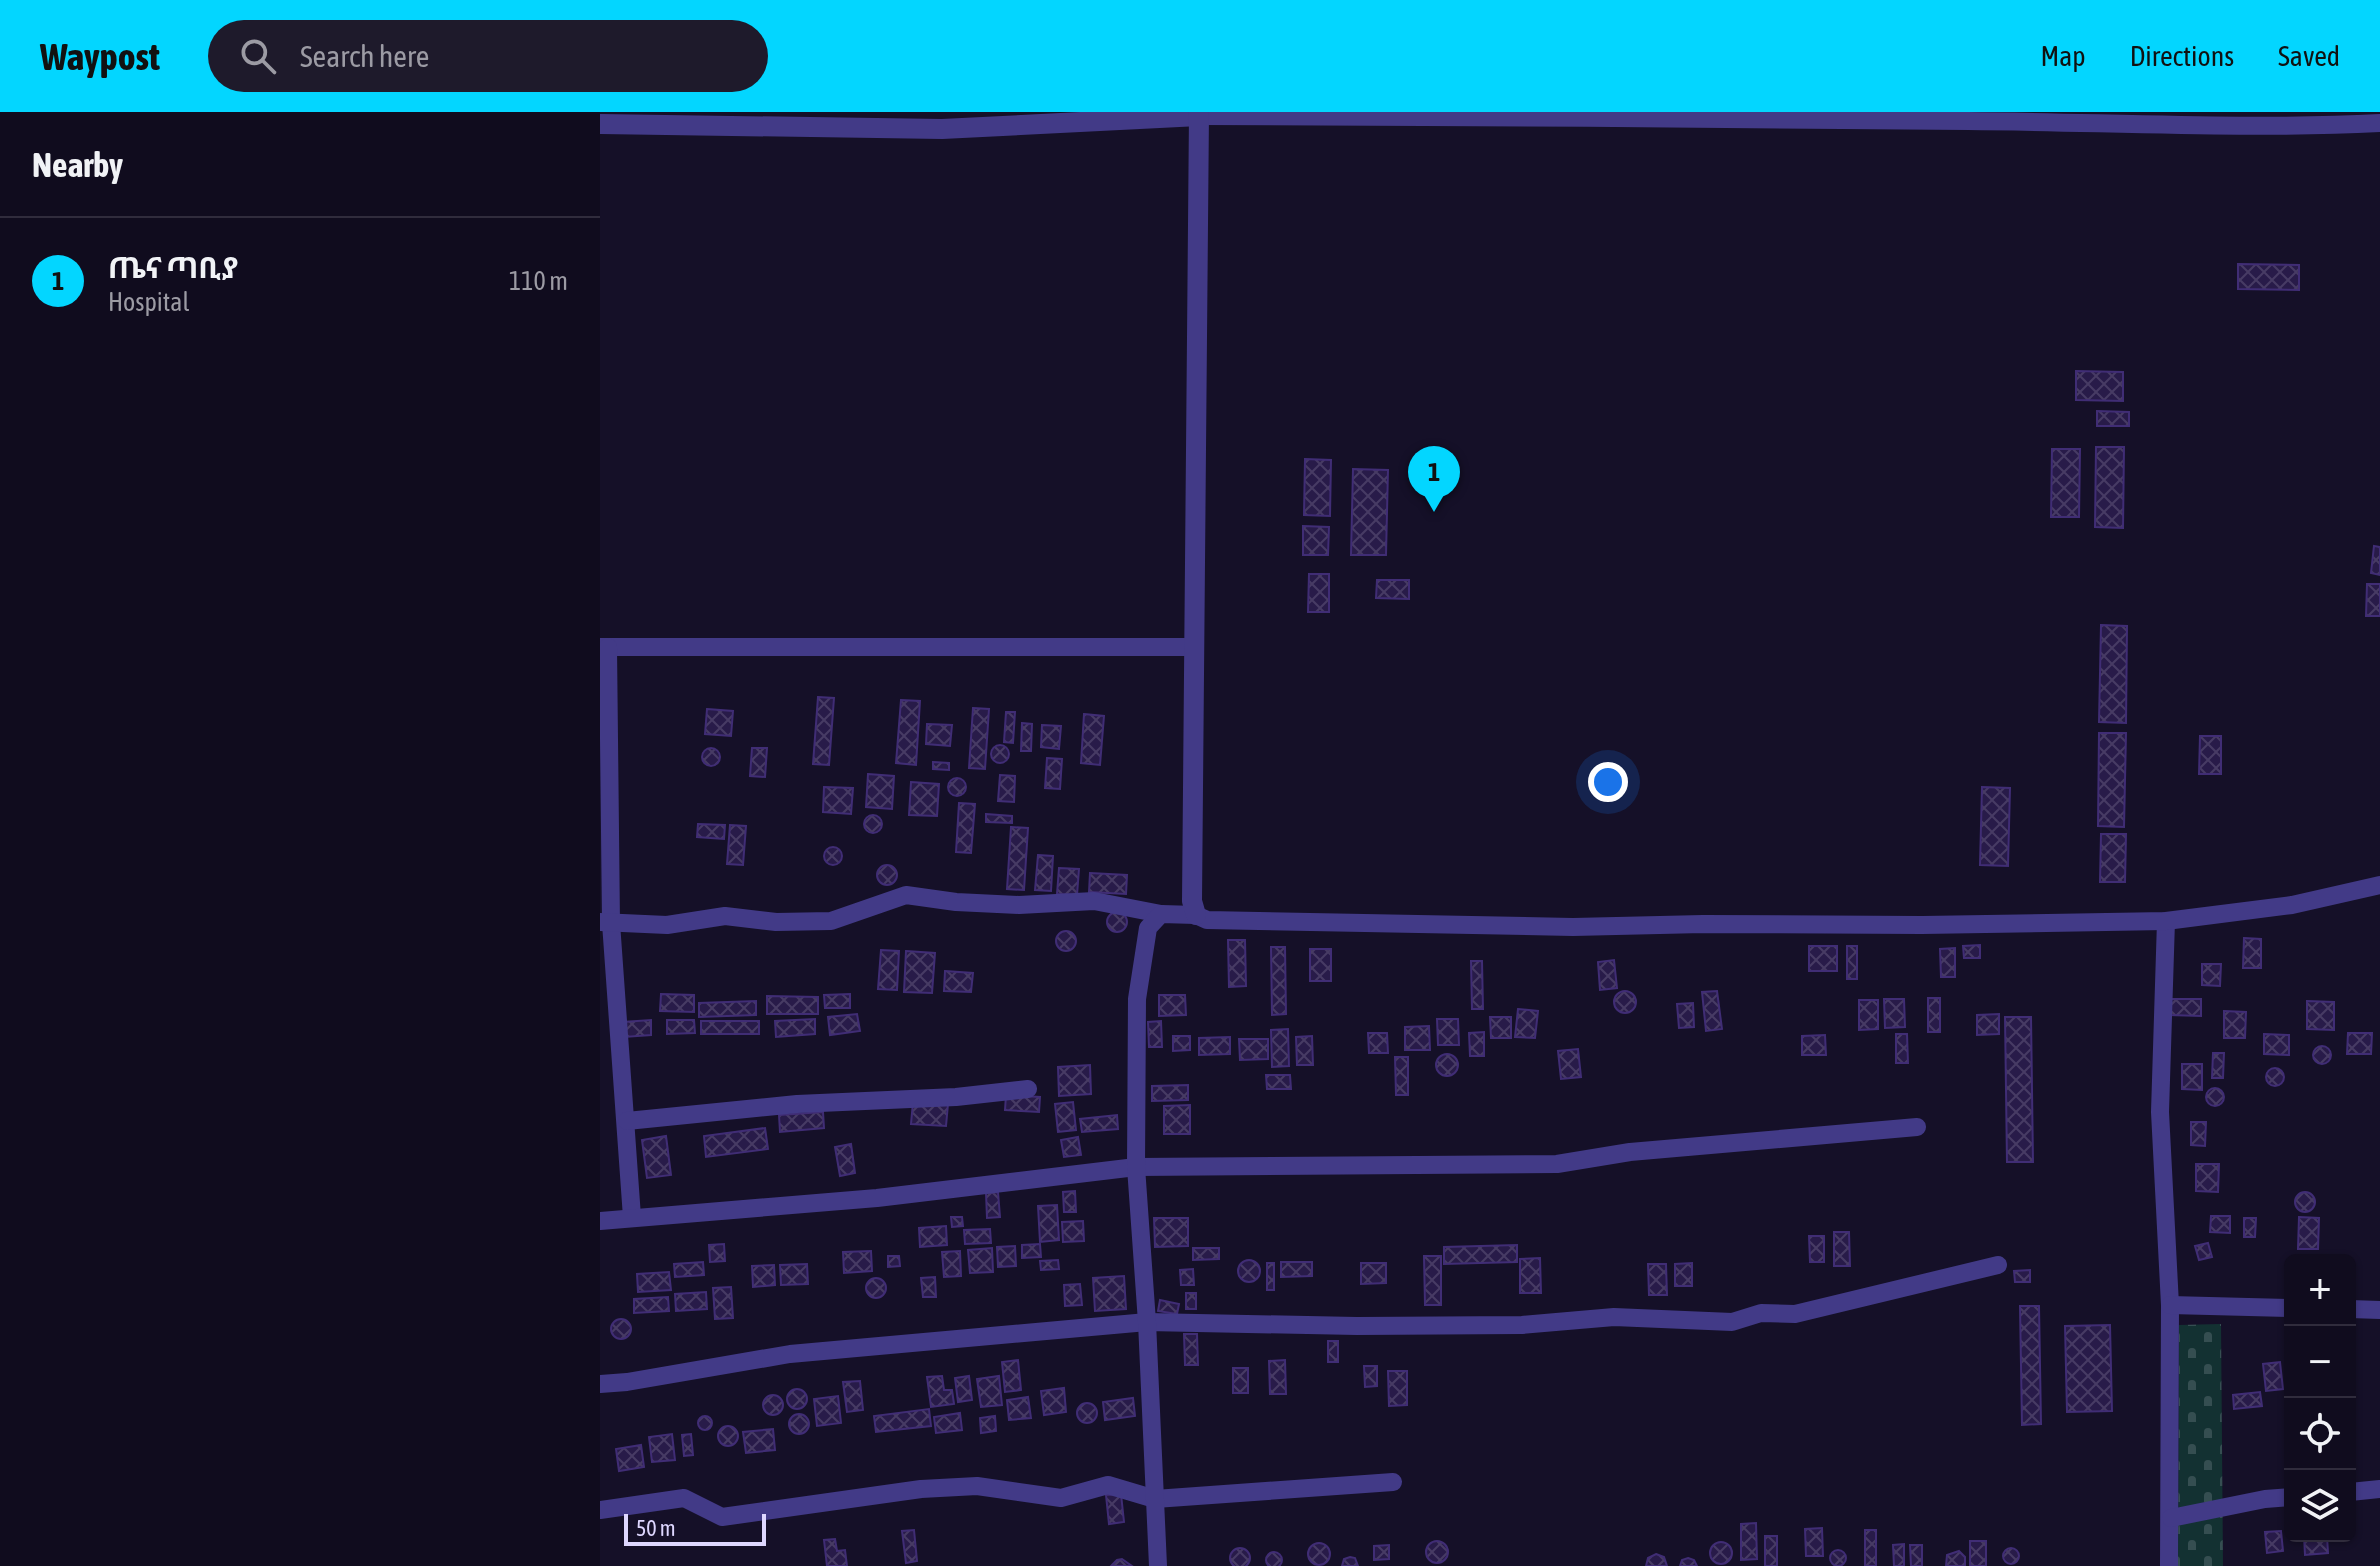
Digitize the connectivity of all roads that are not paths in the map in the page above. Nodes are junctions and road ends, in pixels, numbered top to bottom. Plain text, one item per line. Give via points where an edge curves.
1 (1199, 114) edge
2 (630, 118) edge
3 (942, 120) edge
4 (2380, 123) edge
5 (600, 124) edge
6 (604, 647) edge
7 (1194, 647) junction
8 (2380, 885) edge
9 (1161, 914) junction
10 (1196, 915) junction
11 (2166, 921) junction
12 (606, 922) edge
13 (1028, 1089) dead end
14 (627, 1121) junction
15 (1917, 1127) dead end
16 (1136, 1167) junction
17 (632, 1217) junction
18 (600, 1221) edge
19 (1998, 1265) dead end
20 (2170, 1305) junction
21 (2284, 1308) edge
22 (2356, 1309) edge
23 (2380, 1310) edge
24 (1147, 1322) junction
25 (600, 1384) edge
26 (1393, 1482) dead end
27 (2380, 1489) edge
28 (2356, 1491) edge
29 (2284, 1497) edge
30 (1155, 1499) junction
31 (600, 1510) edge
32 (2171, 1518) junction
33 (1158, 1566) edge
34 (2169, 1566) edge

1 - 3 street
1 - 4 street
1 - 7 street
2 - 3 street
2 - 5 street
6 - 7 street
6 - 12 street
7 - 10 street
8 - 11 street via 2292,905
9 - 10 street
9 - 12 street via 1094,901 1019,905 906,895 831,921 725,916 667,925
9 - 16 street via 1148,928 1137,999
10 - 11 street via 1207,920 1573,927
11 - 20 street via 2160,1112
12 - 14 street
13 - 14 street
14 - 17 street
15 - 16 street via 1630,1152 1557,1164
16 - 17 street via 877,1198
16 - 24 street
17 - 18 street
19 - 24 street via 1795,1314 1761,1313 1732,1322 1614,1317 1507,1325
20 - 21 street
20 - 32 street
22 - 23 street
24 - 25 street via 790,1354
24 - 30 street
26 - 30 street
27 - 28 street
29 - 32 street
30 - 31 street via 1108,1485 1061,1498 977,1486 722,1517 684,1498
30 - 33 street
32 - 34 street

